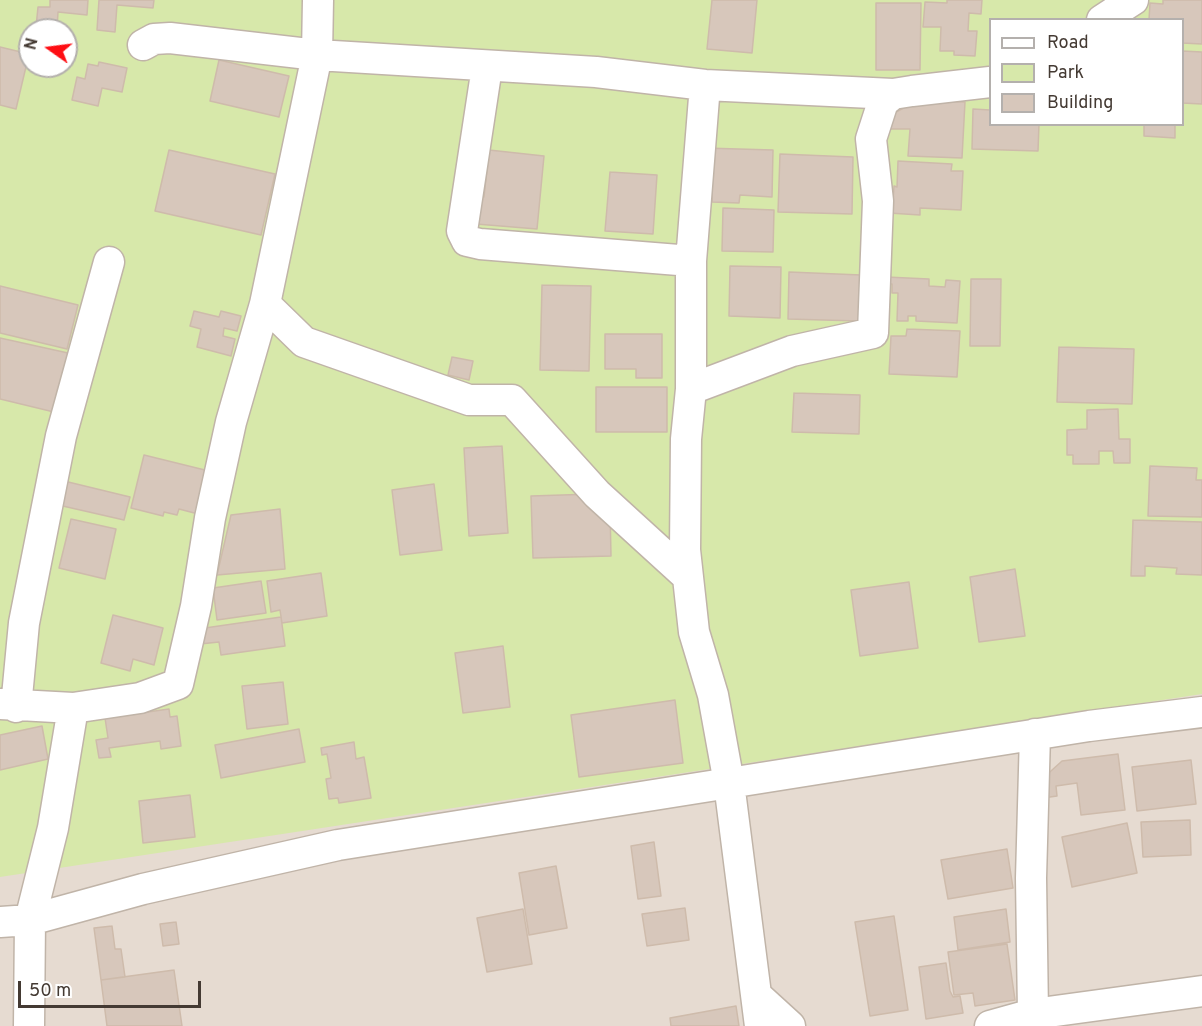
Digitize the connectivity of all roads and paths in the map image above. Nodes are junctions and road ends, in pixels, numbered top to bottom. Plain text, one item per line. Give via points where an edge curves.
1 (318, 0) edge
2 (1133, 0) edge
3 (1105, 18) edge
4 (142, 45) dead end
5 (317, 55) junction
6 (487, 67) junction
7 (989, 82) edge
8 (705, 85) junction
9 (893, 94) junction
10 (692, 261) junction
11 (109, 262) dead end
12 (265, 304) junction
13 (691, 389) junction
14 (688, 578) junction
15 (8, 706) edge
16 (73, 708) junction
17 (1202, 712) edge
18 (1035, 734) junction
19 (729, 783) junction
20 (30, 920) junction
21 (0, 922) edge
22 (1202, 991) edge
23 (756, 995) junction
24 (1033, 1014) junction
25 (29, 1026) edge
26 (760, 1026) edge
27 (789, 1026) edge
28 (992, 1026) edge

1 - 5 street
2 - 3 street
4 - 5 street via 170,38
5 - 6 street
5 - 12 street
6 - 8 street via 596,72
6 - 10 street via 462,231 467,241
7 - 9 street
8 - 9 street
8 - 10 street
9 - 13 street via 883,102 871,139 878,201 873,333 792,351
10 - 13 street
11 - 15 street via 61,436
12 - 14 street via 304,342 470,400 513,400 597,494
12 - 16 street via 231,422 178,684 140,698
13 - 14 street via 684,550
14 - 19 street via 694,632 713,695
15 - 16 street
16 - 20 street via 53,828
17 - 18 street
18 - 19 street
18 - 24 street
19 - 20 street via 338,845 143,889
19 - 23 street
20 - 21 street
20 - 25 street
22 - 24 street
23 - 26 street
23 - 27 street
24 - 28 street

